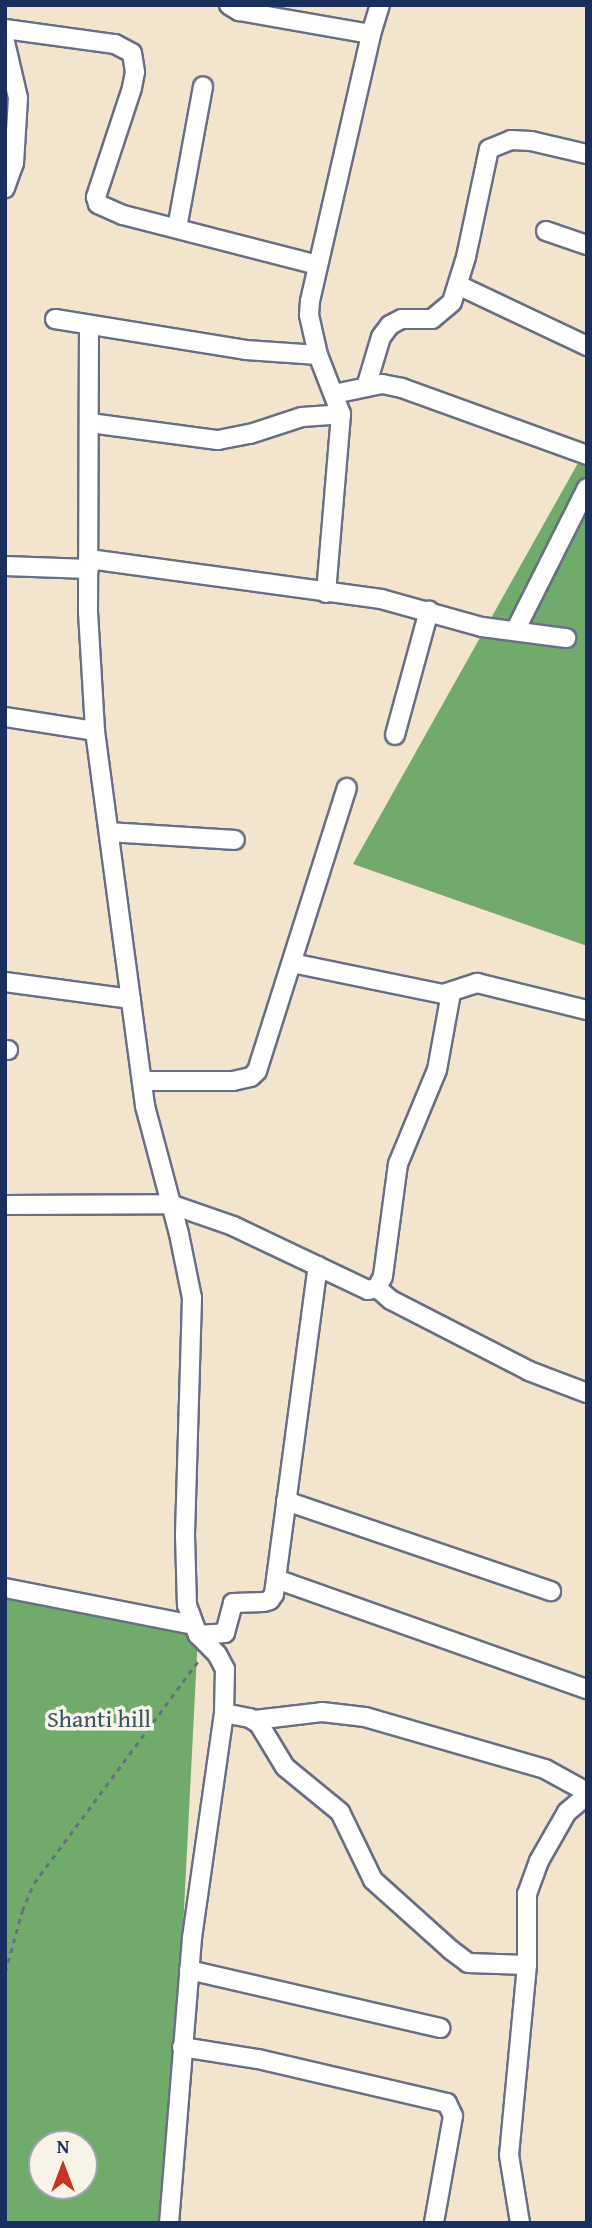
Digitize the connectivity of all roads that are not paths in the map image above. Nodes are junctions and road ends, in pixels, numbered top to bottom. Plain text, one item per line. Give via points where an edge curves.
1 (229, 5) edge
2 (380, 5) edge
3 (5, 29) edge
4 (371, 34) junction
5 (5, 42) edge
6 (202, 86) dead end
7 (587, 153) edge
8 (5, 188) edge
9 (177, 228) junction
10 (546, 231) dead end
11 (587, 245) edge
12 (318, 265) junction
13 (458, 285) junction
14 (55, 319) dead end
15 (89, 324) junction
16 (587, 346) edge
17 (318, 355) junction
18 (366, 387) junction
19 (334, 394) junction
20 (341, 414) junction
21 (90, 423) junction
22 (587, 455) edge
23 (587, 488) edge
24 (89, 564) junction
25 (5, 566) edge
26 (326, 593) junction
27 (429, 611) junction
28 (515, 631) junction
29 (566, 638) dead end
30 (5, 717) edge
31 (95, 732) junction
32 (395, 735) dead end
33 (347, 788) dead end
34 (109, 831) junction
35 (235, 840) dead end
36 (292, 962) junction
37 (5, 982) edge
38 (451, 993) junction
39 (131, 999) junction
40 (587, 1010) edge
41 (142, 1081) junction
42 (170, 1204) junction
43 (5, 1205) edge
44 (318, 1266) junction
45 (377, 1289) junction
46 (587, 1393) edge
47 (286, 1501) junction
48 (276, 1579) junction
49 (5, 1588) edge
50 (551, 1591) dead end
51 (200, 1635) junction
52 (587, 1689) edge
53 (224, 1713) junction
54 (255, 1720) junction
55 (587, 1794) edge
56 (527, 1965) junction
57 (189, 1970) junction
58 (440, 2028) dead end
59 (182, 2047) junction
60 (169, 2223) edge
61 (434, 2223) edge
62 (520, 2223) edge

1 - 4 street via 239,11
2 - 4 street
3 - 9 street via 115,44 132,53 132,89 96,197 107,209
4 - 12 street
5 - 8 street via 18,98 14,163
6 - 9 street
7 - 13 street via 511,139 489,149
9 - 12 street
10 - 11 street
12 - 17 street via 309,315
13 - 16 street
13 - 18 street via 452,302 432,318 402,319 390,325 381,337
14 - 15 street
15 - 17 street via 246,350
15 - 21 street
17 - 19 street
18 - 19 street
18 - 22 street via 402,388
19 - 20 street
20 - 21 street via 302,417 218,440
20 - 26 street
21 - 24 street
23 - 28 street
24 - 25 street
24 - 26 street
24 - 31 street
26 - 27 street via 381,599
27 - 28 street
27 - 32 street
28 - 29 street
30 - 31 street
31 - 34 street
33 - 36 street
34 - 35 street
34 - 39 street
36 - 38 street
36 - 41 street via 261,1063 251,1077
37 - 39 street
38 - 40 street via 477,983
38 - 45 street via 438,1070 398,1164 383,1276
39 - 41 street
41 - 42 street
42 - 43 street
42 - 44 street via 233,1226
42 - 51 street via 192,1298 185,1546 187,1605
44 - 45 street via 368,1290
44 - 47 street
45 - 46 street via 529,1371
47 - 48 street
47 - 50 street
48 - 51 street via 270,1600 233,1603 225,1633
48 - 52 street
49 - 51 street
51 - 53 street via 225,1669
53 - 54 street
53 - 57 street
54 - 55 street via 322,1712 365,1717 545,1769
54 - 56 street via 285,1766 340,1812 367,1871 381,1889 468,1963
55 - 56 street via 567,1812 539,1861 527,1894
56 - 62 street via 509,2155
57 - 58 street
57 - 59 street
59 - 60 street
59 - 61 street via 258,2059 447,2103 452,2125

